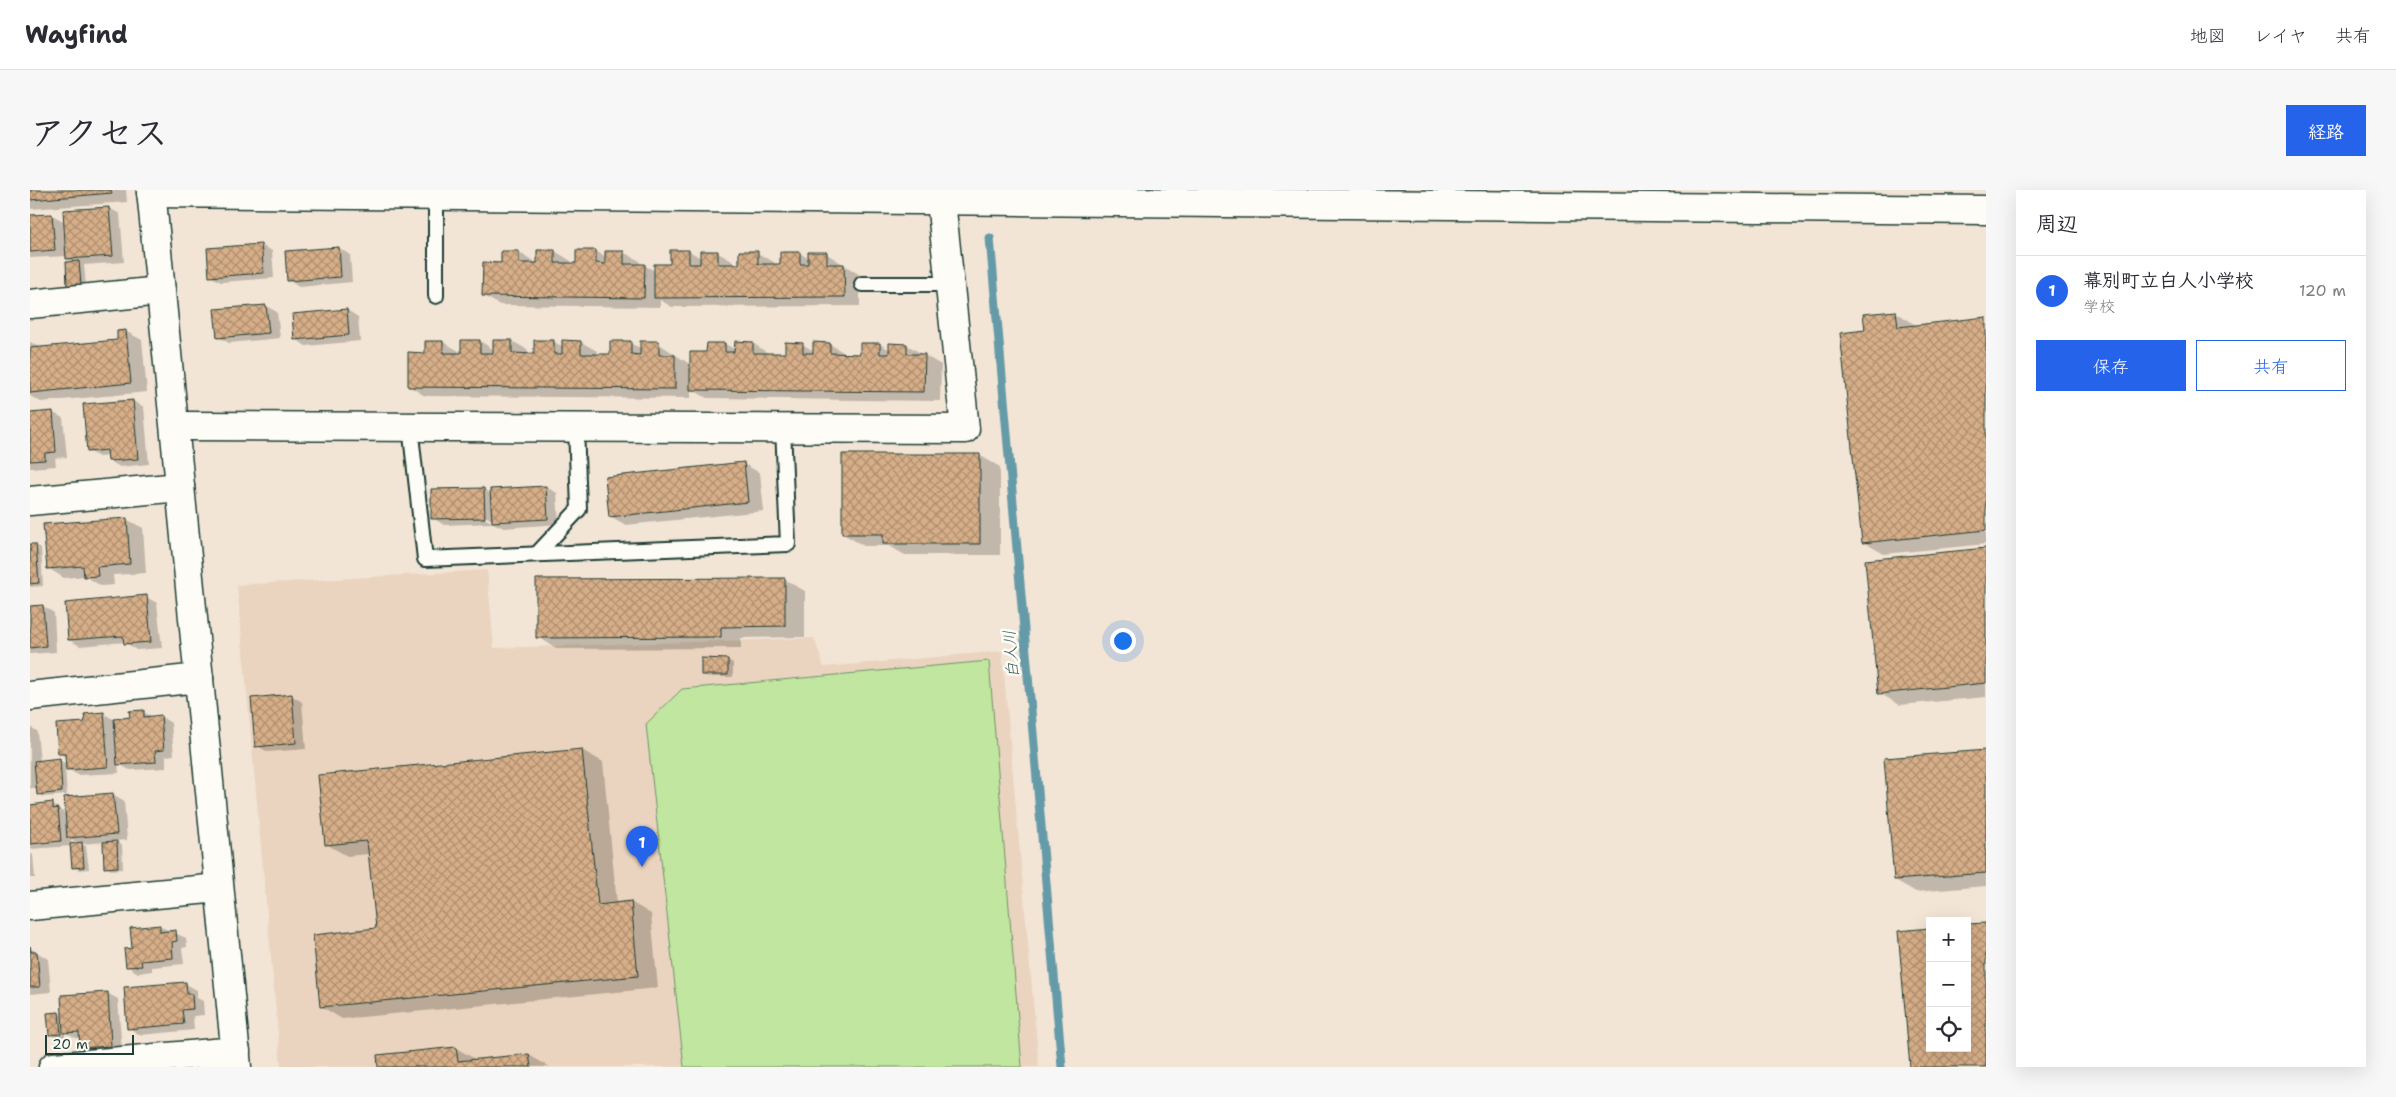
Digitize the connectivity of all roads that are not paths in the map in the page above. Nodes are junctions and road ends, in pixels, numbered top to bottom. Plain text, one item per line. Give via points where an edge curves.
1 (151, 192) edge
2 (941, 195) edge
3 (436, 196) junction
4 (1521, 198) edge
5 (1776, 199) edge
6 (1986, 210) edge
7 (862, 284) dead end
8 (950, 284) junction
9 (161, 291) junction
10 (436, 296) dead end
11 (30, 304) edge
12 (175, 426) junction
13 (410, 426) junction
14 (576, 426) junction
15 (783, 427) junction
16 (180, 486) junction
17 (30, 501) edge
18 (537, 554) junction
19 (199, 678) junction
20 (30, 696) edge
21 (218, 888) junction
22 (30, 906) edge
23 (237, 1059) edge
24 (160, 1062) edge
25 (69, 1066) edge

1 - 3 street
1 - 9 street
2 - 3 street
2 - 4 street
2 - 8 street
3 - 10 lane
4 - 5 street
5 - 6 street
7 - 8 lane
8 - 15 street via 965,428
9 - 11 street
9 - 12 street
12 - 13 street
12 - 16 street
13 - 14 street
13 - 18 lane via 425,559
14 - 15 street
14 - 18 lane via 579,509
15 - 18 lane via 788,544
16 - 17 street
16 - 19 street
19 - 20 street
19 - 21 street
21 - 22 street
21 - 23 street
23 - 24 street
24 - 25 street

